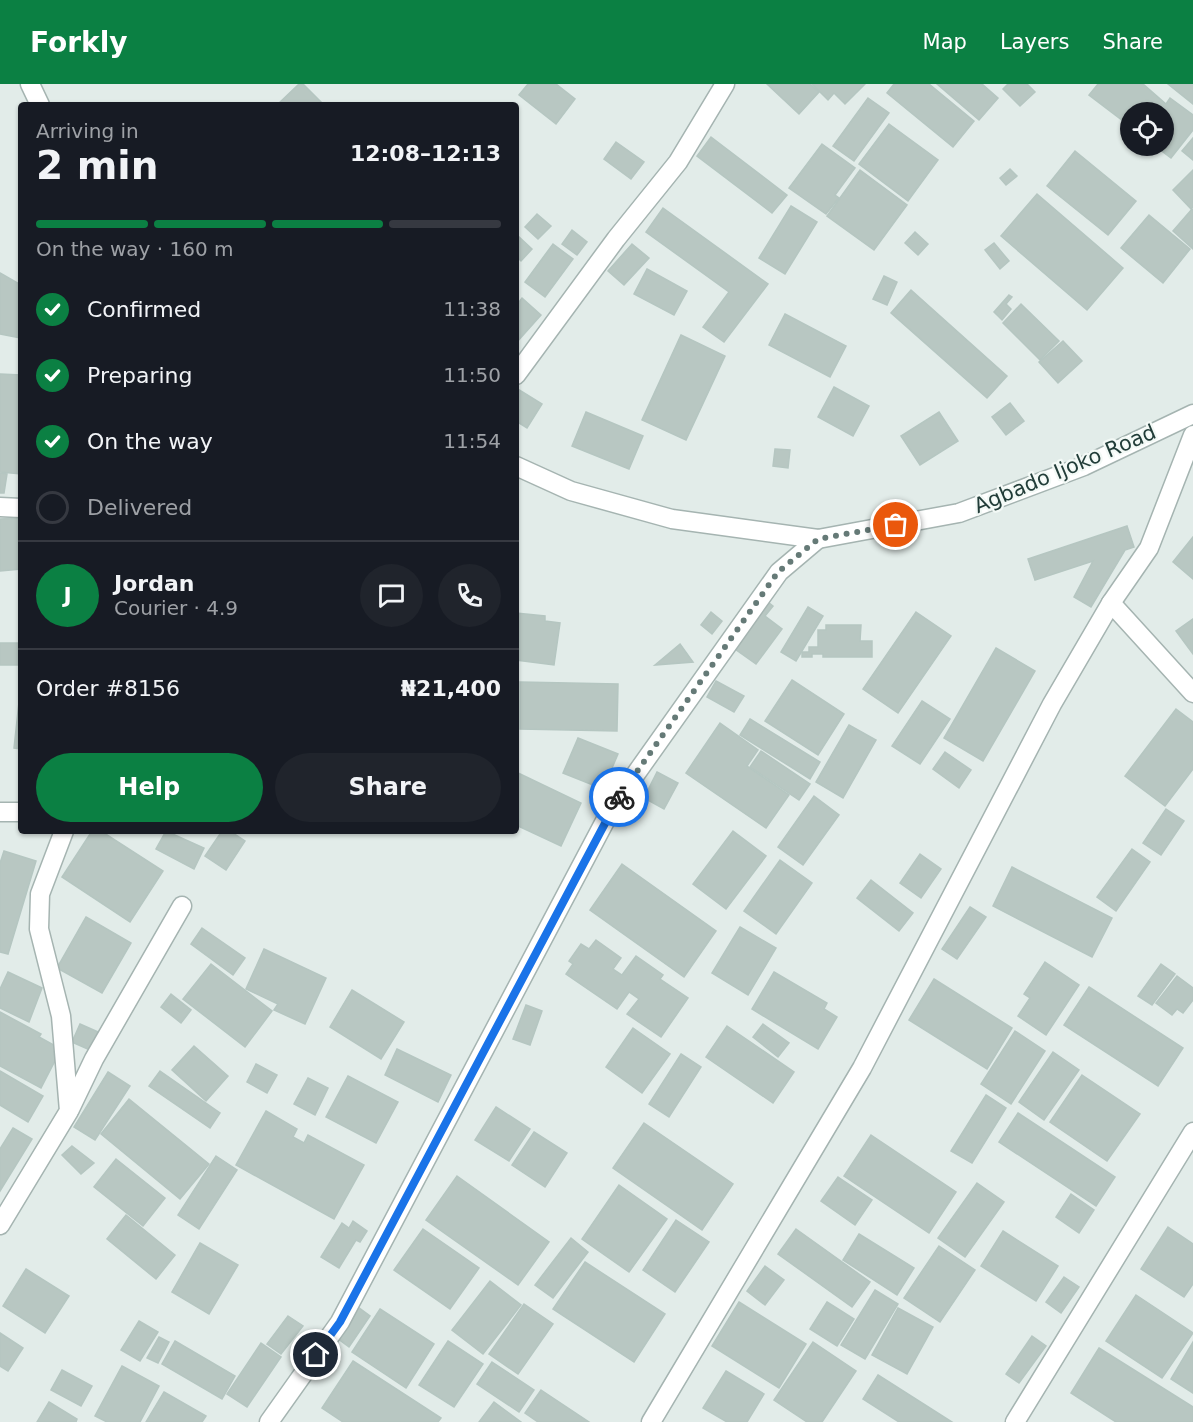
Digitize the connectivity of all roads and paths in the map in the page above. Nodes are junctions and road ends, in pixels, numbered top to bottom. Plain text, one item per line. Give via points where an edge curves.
1 (30, 84) edge
2 (725, 84) edge
3 (39, 102) edge
4 (519, 371) edge
5 (1193, 414) edge
6 (1193, 435) edge
7 (519, 467) edge
8 (0, 507) edge
9 (18, 508) edge
10 (818, 539) junction
11 (1111, 603) junction
12 (1193, 693) edge
13 (0, 812) edge
14 (18, 812) edge
15 (63, 834) edge
16 (182, 906) dead end
17 (69, 1111) junction
18 (1193, 1132) edge
19 (0, 1225) edge
20 (269, 1422) edge
21 (651, 1422) edge
22 (1015, 1422) edge

1 - 3 street
2 - 4 street via 678,162
5 - 10 street, Agbado Ijoko Road via 1084,466 959,513
6 - 11 street via 1149,548
7 - 10 street, Agbado Ijoko Road via 571,491 672,519
8 - 9 street
10 - 20 street via 778,572 613,806 340,1322
11 - 12 street
11 - 21 street via 1052,705 862,1068
13 - 14 street
15 - 17 street via 40,894 39,929 61,1016
16 - 17 street via 94,1059
17 - 19 street
18 - 22 street

